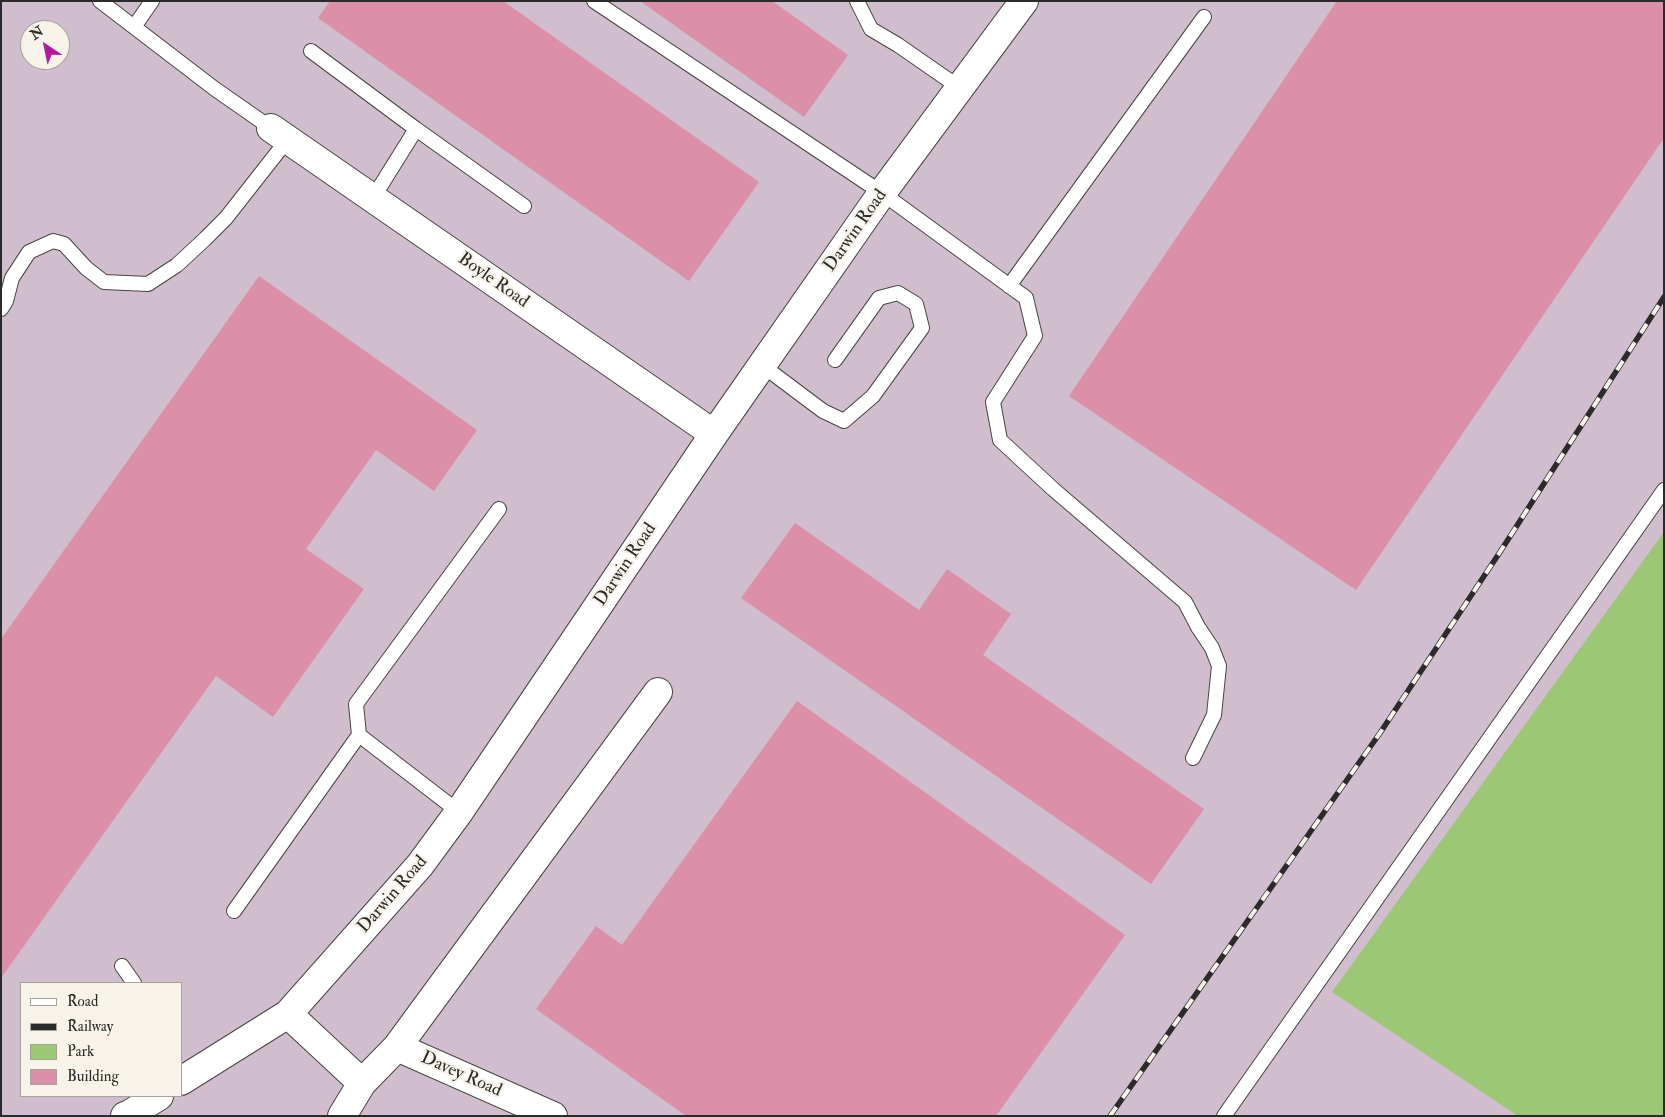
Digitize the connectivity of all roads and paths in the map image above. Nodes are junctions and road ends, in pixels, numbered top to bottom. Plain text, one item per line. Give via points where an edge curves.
1 (100, 1) edge
2 (152, 1) edge
3 (594, 1) edge
4 (857, 1) edge
5 (1024, 1) edge
6 (1204, 17) dead end
7 (134, 28) junction
8 (311, 51) dead end
9 (960, 88) junction
10 (416, 129) junction
11 (280, 133) junction
12 (882, 192) junction
13 (373, 198) junction
14 (524, 206) dead end
15 (1010, 286) junction
16 (1, 309) edge
17 (835, 360) dead end
18 (763, 366) junction
19 (714, 434) junction
20 (1664, 490) edge
21 (499, 510) dead end
22 (658, 692) dead end
23 (359, 736) junction
24 (1193, 758) dead end
25 (459, 812) junction
26 (234, 912) dead end
27 (122, 966) dead end
28 (133, 982) edge
29 (288, 1014) junction
30 (397, 1047) junction
31 (184, 1074) edge
32 (362, 1083) junction
33 (157, 1097) edge
34 (124, 1116) edge
35 (342, 1116) edge
36 (552, 1116) edge
37 (1224, 1116) edge

1 - 7 lane
2 - 7 lane
3 - 12 lane
4 - 9 lane via 871,29
5 - 9 street, Darwin Road
6 - 15 lane
7 - 11 lane
8 - 10 lane
9 - 12 street, Darwin Road
10 - 13 lane
10 - 14 lane
11 - 13 street, Boyle Road
11 - 16 lane via 226,218 177,265 148,284 104,282 64,244 53,241 29,252 12,278
12 - 15 lane
12 - 18 street, Darwin Road
13 - 19 street, Boyle Road
15 - 24 lane via 1026,298 1035,336 993,402 1000,440 1185,602 1219,666 1214,716
17 - 18 lane via 878,298 898,293 916,304 922,328 873,396 844,421 823,411
18 - 19 street, Darwin Road
19 - 25 street, Darwin Road
20 - 37 lane
21 - 23 lane via 356,704
22 - 30 street, Davey Road
23 - 25 lane
23 - 26 lane
25 - 29 street, Darwin Road via 420,865
27 - 28 lane
29 - 31 street, Darwin Road
29 - 32 street
30 - 32 street, Davey Road
30 - 36 street, Davey Road
32 - 35 street, Davey Road
33 - 34 street

